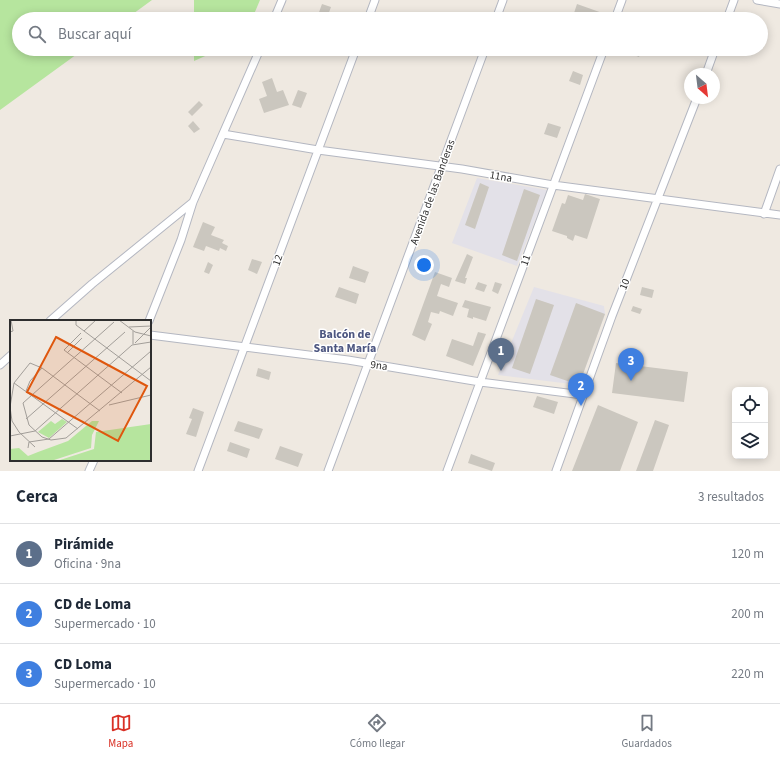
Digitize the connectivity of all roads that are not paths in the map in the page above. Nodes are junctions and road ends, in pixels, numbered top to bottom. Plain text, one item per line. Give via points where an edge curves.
1 (282, 0) edge
2 (375, 0) edge
3 (503, 0) edge
4 (622, 0) edge
5 (734, 0) edge
6 (757, 0) edge
7 (780, 4) edge
8 (277, 12) edge
9 (371, 12) edge
10 (499, 12) edge
11 (618, 12) edge
12 (730, 12) edge
13 (257, 56) edge
14 (353, 56) edge
15 (482, 56) edge
16 (601, 56) edge
17 (712, 56) edge
18 (708, 68) edge
19 (695, 104) edge
20 (223, 134) junction
21 (318, 150) junction
22 (441, 166) junction
23 (780, 169) edge
24 (554, 185) junction
25 (659, 198) junction
26 (193, 202) junction
27 (764, 214) junction
28 (780, 215) edge
29 (51, 320) edge
30 (149, 320) edge
31 (151, 335) edge
32 (244, 347) junction
33 (10, 356) edge
34 (369, 364) junction
35 (0, 365) edge
36 (480, 382) junction
37 (583, 395) junction
38 (94, 461) edge
39 (89, 471) edge
40 (198, 471) edge
41 (328, 471) edge
42 (446, 471) edge
43 (556, 471) edge

1 - 8 street
2 - 9 street
3 - 10 street
4 - 11 street
5 - 12 street
6 - 7 street
13 - 20 street
14 - 21 street, 12
15 - 22 street, Avenida de las Banderas
16 - 24 street, 11
17 - 18 street
19 - 25 street, 10
20 - 21 street, 11na
20 - 26 street
21 - 22 street, 11na
21 - 32 street, 12
22 - 24 street, 11na
22 - 34 street, Avenida de las Banderas
23 - 27 street
24 - 25 street, 11na
24 - 36 street, 11
25 - 27 street, 11na
25 - 37 street, 10
26 - 29 street
26 - 30 street
27 - 28 street, 11na
31 - 32 street, 9na
32 - 34 street, 9na
32 - 40 street, 12
33 - 35 street
34 - 36 street, 9na
34 - 41 street, Avenida de las Banderas
36 - 37 street, 9na
36 - 42 street, 11
37 - 43 street, 10
38 - 39 street

